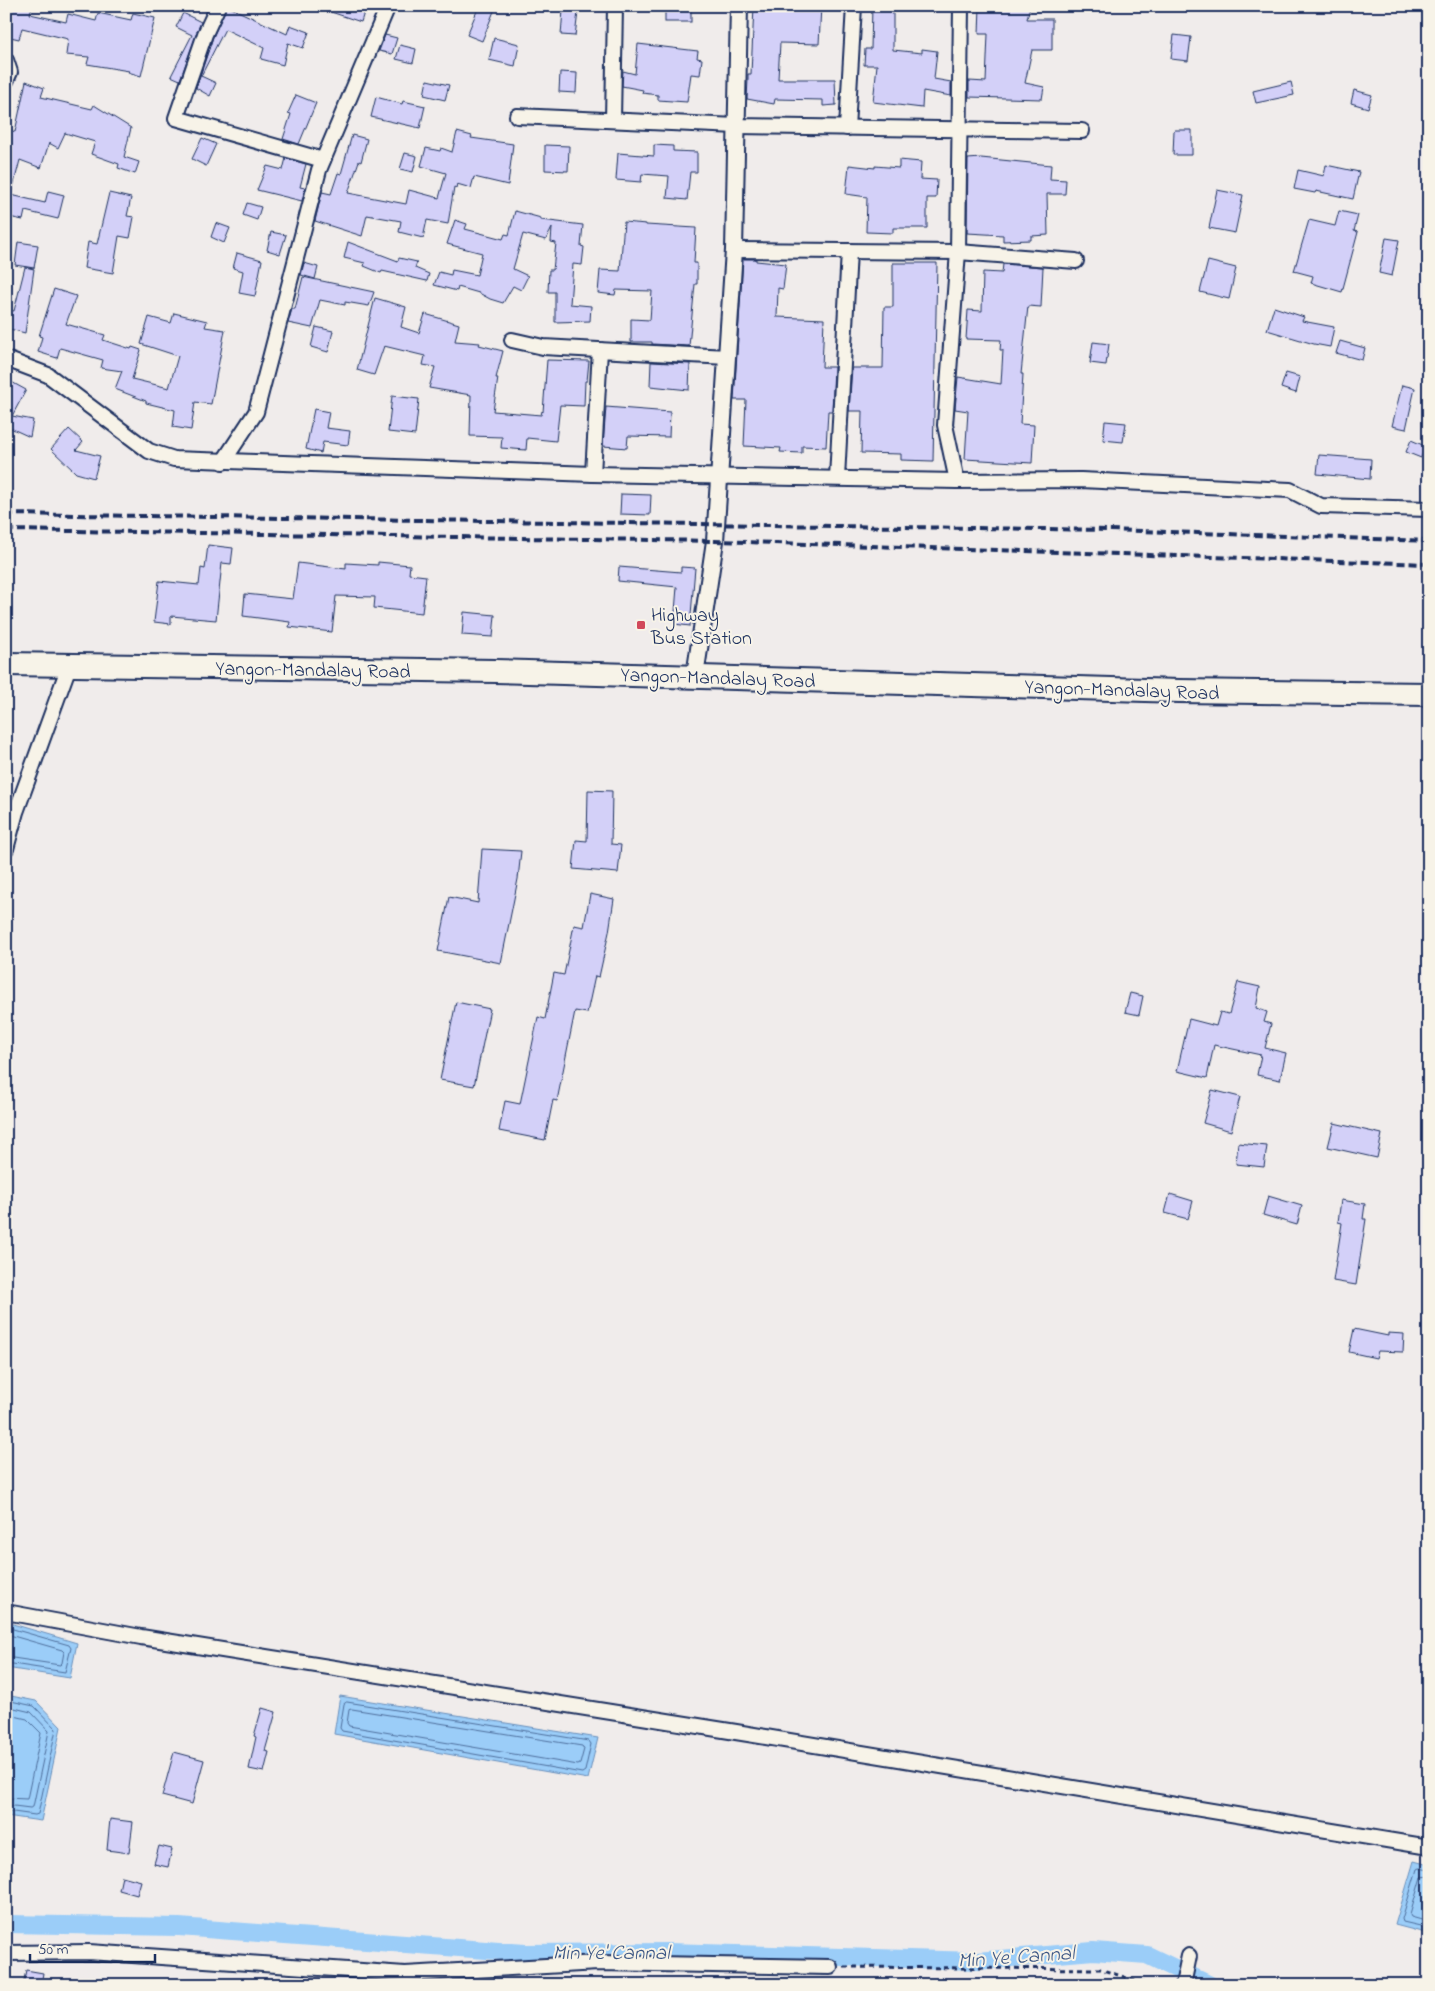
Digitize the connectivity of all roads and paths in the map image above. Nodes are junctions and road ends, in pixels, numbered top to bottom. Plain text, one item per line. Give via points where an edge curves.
1 (218, 6) edge
2 (388, 6) edge
3 (615, 6) edge
4 (739, 6) edge
5 (854, 6) edge
6 (961, 6) edge
7 (6, 60) edge
8 (6, 80) edge
9 (517, 116) dead end
10 (613, 120) junction
11 (737, 126) junction
12 (847, 128) junction
13 (959, 129) junction
14 (1082, 130) dead end
15 (323, 160) junction
16 (734, 250) junction
17 (849, 251) junction
18 (958, 252) junction
19 (1076, 261) dead end
20 (512, 340) dead end
21 (600, 350) junction
22 (727, 357) junction
23 (6, 359) edge
24 (224, 462) junction
25 (593, 474) junction
26 (718, 476) junction
27 (837, 478) junction
28 (957, 480) junction
29 (1429, 509) edge
30 (6, 664) edge
31 (69, 666) junction
32 (695, 676) junction
33 (1429, 694) edge
34 (6, 849) edge
35 (6, 1612) edge
36 (1429, 1846) edge
37 (6, 1953) edge
38 (1189, 1956) dead end
39 (830, 1967) joint
40 (1148, 1985) edge
41 (1183, 1985) edge

1 - 15 street via 176,118
2 - 15 street
3 - 10 street
4 - 11 street
5 - 12 street
6 - 13 street
7 - 8 street via 10,72
9 - 10 street
10 - 11 street
11 - 12 street
11 - 16 street
12 - 13 street
13 - 14 street
13 - 18 street
15 - 24 street via 256,412
16 - 17 street
16 - 22 street
17 - 18 street
17 - 27 street
18 - 19 street
18 - 28 street via 945,425
20 - 21 street via 543,347
21 - 22 street
21 - 25 street
22 - 26 street
23 - 24 street via 48,375 149,451 174,459
24 - 25 street
25 - 26 street
26 - 27 street
26 - 32 street via 715,541
27 - 28 street
28 - 29 street via 1081,480 1290,490 1321,506
30 - 31 highway, Yangon-Mandalay Road
31 - 32 highway, Yangon-Mandalay Road
31 - 34 street via 16,812
32 - 33 highway, Yangon-Mandalay Road via 1179,691
35 - 36 street via 141,1637
37 - 39 street via 89,1952 405,1974 598,1963
38 - 41 street
39 - 40 path via 1100,1969

